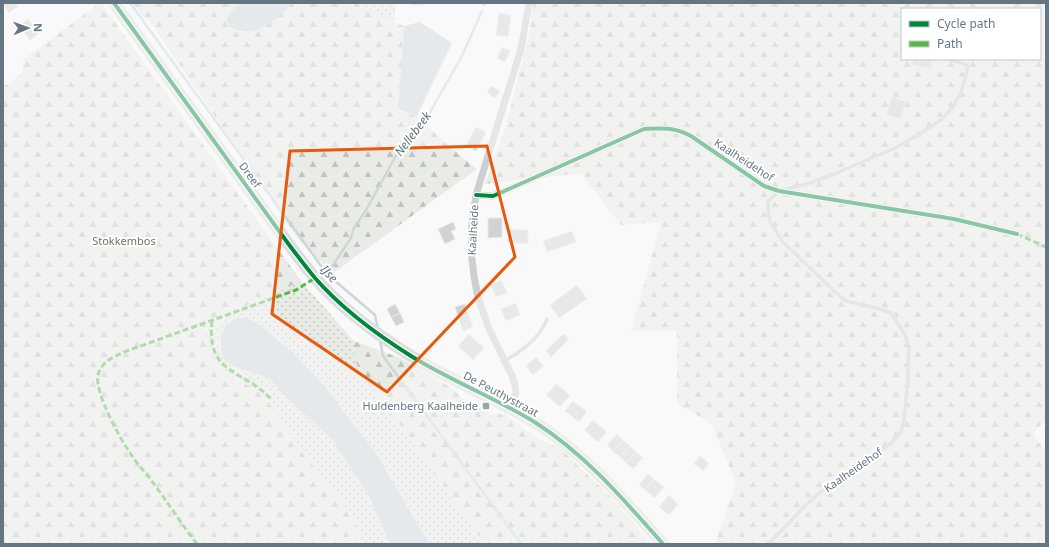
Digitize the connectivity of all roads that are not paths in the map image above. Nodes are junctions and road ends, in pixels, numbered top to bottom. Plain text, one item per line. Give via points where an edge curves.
1 (114, 3) edge
2 (529, 3) edge
3 (950, 60) edge
4 (779, 191) junction
5 (476, 195) junction
6 (1017, 234) dead end
7 (547, 319) dead end
8 (389, 341) joint
9 (504, 361) junction
10 (510, 408) junction
11 (663, 544) edge
12 (766, 544) edge

1 - 8 main road, Dreef via 315,278 369,327
2 - 5 street, Kaalheide via 521,49
3 - 4 lane, Kaalheidehof via 968,65 961,92 953,107 942,119 922,134 894,148 807,184
4 - 5 street, Kaalheidehof via 764,186 691,136 678,130 662,128 644,129 493,196
4 - 6 street, Kaalheidehof via 954,219
4 - 12 lane, Kaalheidehof via 768,201 768,210 770,222 783,242 846,301 891,313 904,333 908,346 908,379 901,432 889,445 833,482 811,500
5 - 9 street, Kaalheide via 471,251 474,276 478,298
7 - 9 lane via 535,338 520,352
8 - 10 main road, De Peuthystraat
9 - 10 street, Kaalheide via 515,385 516,393
10 - 11 main road, De Peuthystraat via 536,423 581,458

